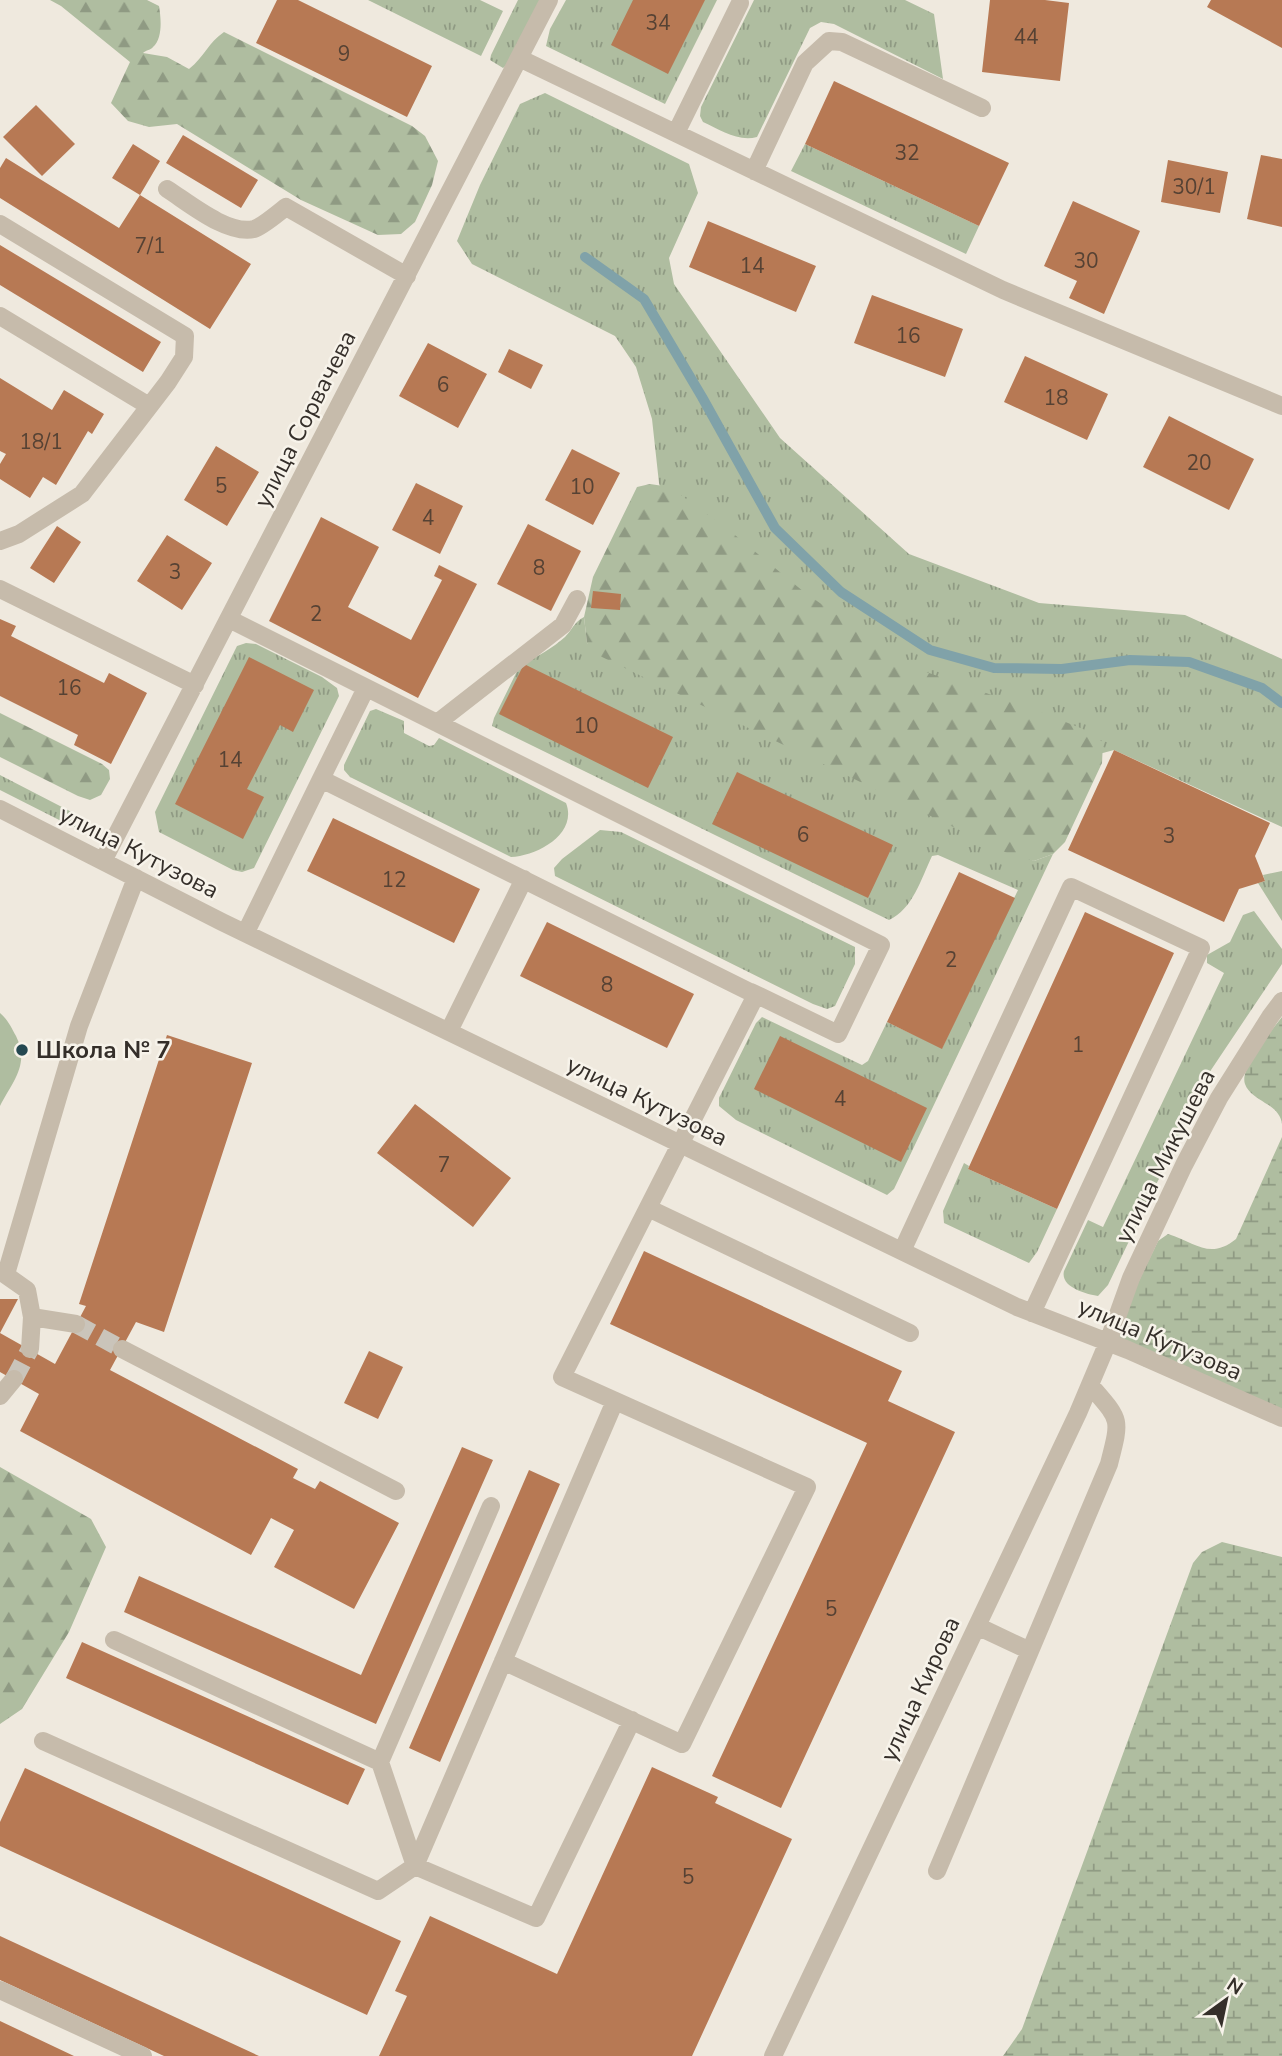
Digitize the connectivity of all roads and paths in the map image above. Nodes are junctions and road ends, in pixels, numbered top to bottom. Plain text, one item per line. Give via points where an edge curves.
1 (549, 0) edge
2 (740, 3) dead end
3 (519, 58) junction
4 (982, 108) dead end
5 (676, 133) junction
6 (754, 170) junction
7 (167, 189) dead end
8 (0, 224) edge
9 (407, 276) junction
10 (0, 316) edge
11 (149, 406) junction
12 (1282, 406) edge
13 (0, 541) edge
14 (0, 589) edge
15 (577, 599) dead end
16 (229, 619) junction
17 (195, 685) junction
18 (366, 688) junction
19 (437, 723) junction
20 (321, 779) junction
21 (0, 809) edge
22 (103, 861) junction
23 (136, 878) junction
24 (524, 879) junction
25 (246, 932) junction
26 (751, 992) junction
27 (1282, 1000) edge
28 (449, 1031) junction
29 (681, 1145) junction
30 (648, 1208) junction
31 (902, 1251) junction
32 (3, 1272) edge
33 (1032, 1312) junction
34 (32, 1317) junction
35 (76, 1324) tunnel mouth
36 (910, 1333) dead end
37 (1108, 1342) junction
38 (30, 1349) tunnel mouth
39 (122, 1349) tunnel mouth
40 (14, 1379) tunnel mouth
41 (1090, 1385) junction
42 (0, 1396) edge
43 (615, 1401) junction
44 (1282, 1418) edge
45 (396, 1491) dead end
46 (491, 1506) dead end
47 (977, 1626) junction
48 (114, 1640) dead end
49 (1030, 1651) junction
50 (503, 1661) junction
51 (632, 1720) junction
52 (43, 1741) dead end
53 (380, 1762) junction
54 (415, 1866) junction
55 (937, 1871) dead end
56 (0, 1990) edge
57 (143, 2056) edge
58 (773, 2056) edge

1 - 3 street, улица Сорвачева
2 - 5 street
3 - 5 street
3 - 9 street, улица Сорвачева
4 - 6 street via 842,42 829,41 805,63
5 - 6 street
6 - 12 street via 1003,290
7 - 9 street via 225,225 241,229 257,229 286,207
8 - 11 street via 185,336 184,357
9 - 16 street, улица Сорвачева
10 - 11 street
11 - 13 street via 82,494
14 - 17 street
15 - 19 street via 563,625
16 - 17 street, улица Сорвачева
16 - 18 street
17 - 22 street, улица Сорвачева
18 - 19 street
18 - 20 street
19 - 26 street via 881,945 838,1034
20 - 24 street
20 - 25 street
21 - 22 street, улица Кутузова
22 - 23 street, улица Кутузова
23 - 25 street, улица Кутузова
23 - 32 street via 79,1026
24 - 26 street
24 - 28 street
25 - 28 street, улица Кутузова
26 - 29 street via 756,995
27 - 37 street, улица Микушева via 1219,1098 1184,1165 1131,1278
28 - 29 street, улица Кутузова
29 - 30 street
29 - 31 street, улица Кутузова
30 - 36 street
30 - 43 street via 562,1377
31 - 33 street, улица Кутузова
31 - 33 street via 1071,887 1201,948
32 - 34 street via 27,1290
33 - 37 street, улица Кутузова
34 - 35 street
34 - 38 street
37 - 41 street, улица Кирова
37 - 44 street, улица Кутузова
39 - 45 street
40 - 42 street
41 - 47 street, улица Кирова
41 - 49 street via 1115,1413 1118,1429 1109,1464
43 - 50 street
43 - 51 street via 807,1487 682,1744
46 - 53 street
47 - 49 street
47 - 58 street, улица Кирова
48 - 53 street
49 - 55 street
50 - 51 street
50 - 54 street
51 - 54 street via 536,1918
52 - 54 street via 379,1891
53 - 54 street
56 - 57 street

